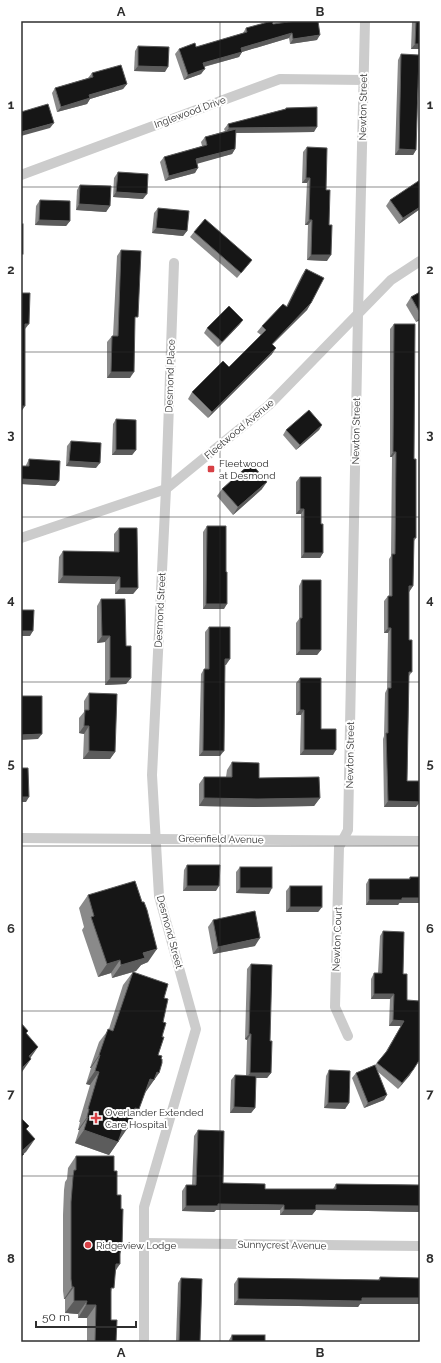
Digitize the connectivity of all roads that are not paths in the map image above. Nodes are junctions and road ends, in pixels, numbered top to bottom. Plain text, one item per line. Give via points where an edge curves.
1 (365, 21) edge
2 (364, 80) junction
3 (21, 175) edge
4 (420, 261) edge
5 (174, 263) dead end
6 (358, 315) junction
7 (166, 489) junction
8 (21, 538) edge
9 (21, 838) edge
10 (156, 838) junction
11 (343, 840) junction
12 (420, 841) edge
13 (348, 1036) dead end
14 (144, 1243) junction
15 (420, 1246) edge
16 (144, 1342) edge

1 - 2 street, Newton Street
2 - 3 street, Inglewood Drive via 280,79
2 - 6 street, Newton Street
4 - 6 street, Fleetwood Avenue via 391,280
5 - 7 street, Desmond Place
6 - 7 street, Fleetwood Avenue via 269,405
6 - 11 street, Newton Street via 348,830
7 - 8 street, Fleetwood Avenue
7 - 10 street, Desmond Street via 152,775
9 - 10 street, Greenfield Avenue
10 - 11 street, Greenfield Avenue
10 - 14 street, Desmond Street via 160,896 196,1029 144,1207
11 - 12 street, Greenfield Avenue
11 - 13 street, Newton Court via 339,847 335,1007
14 - 15 street, Sunnycrest Avenue
14 - 16 street, Desmond Street

